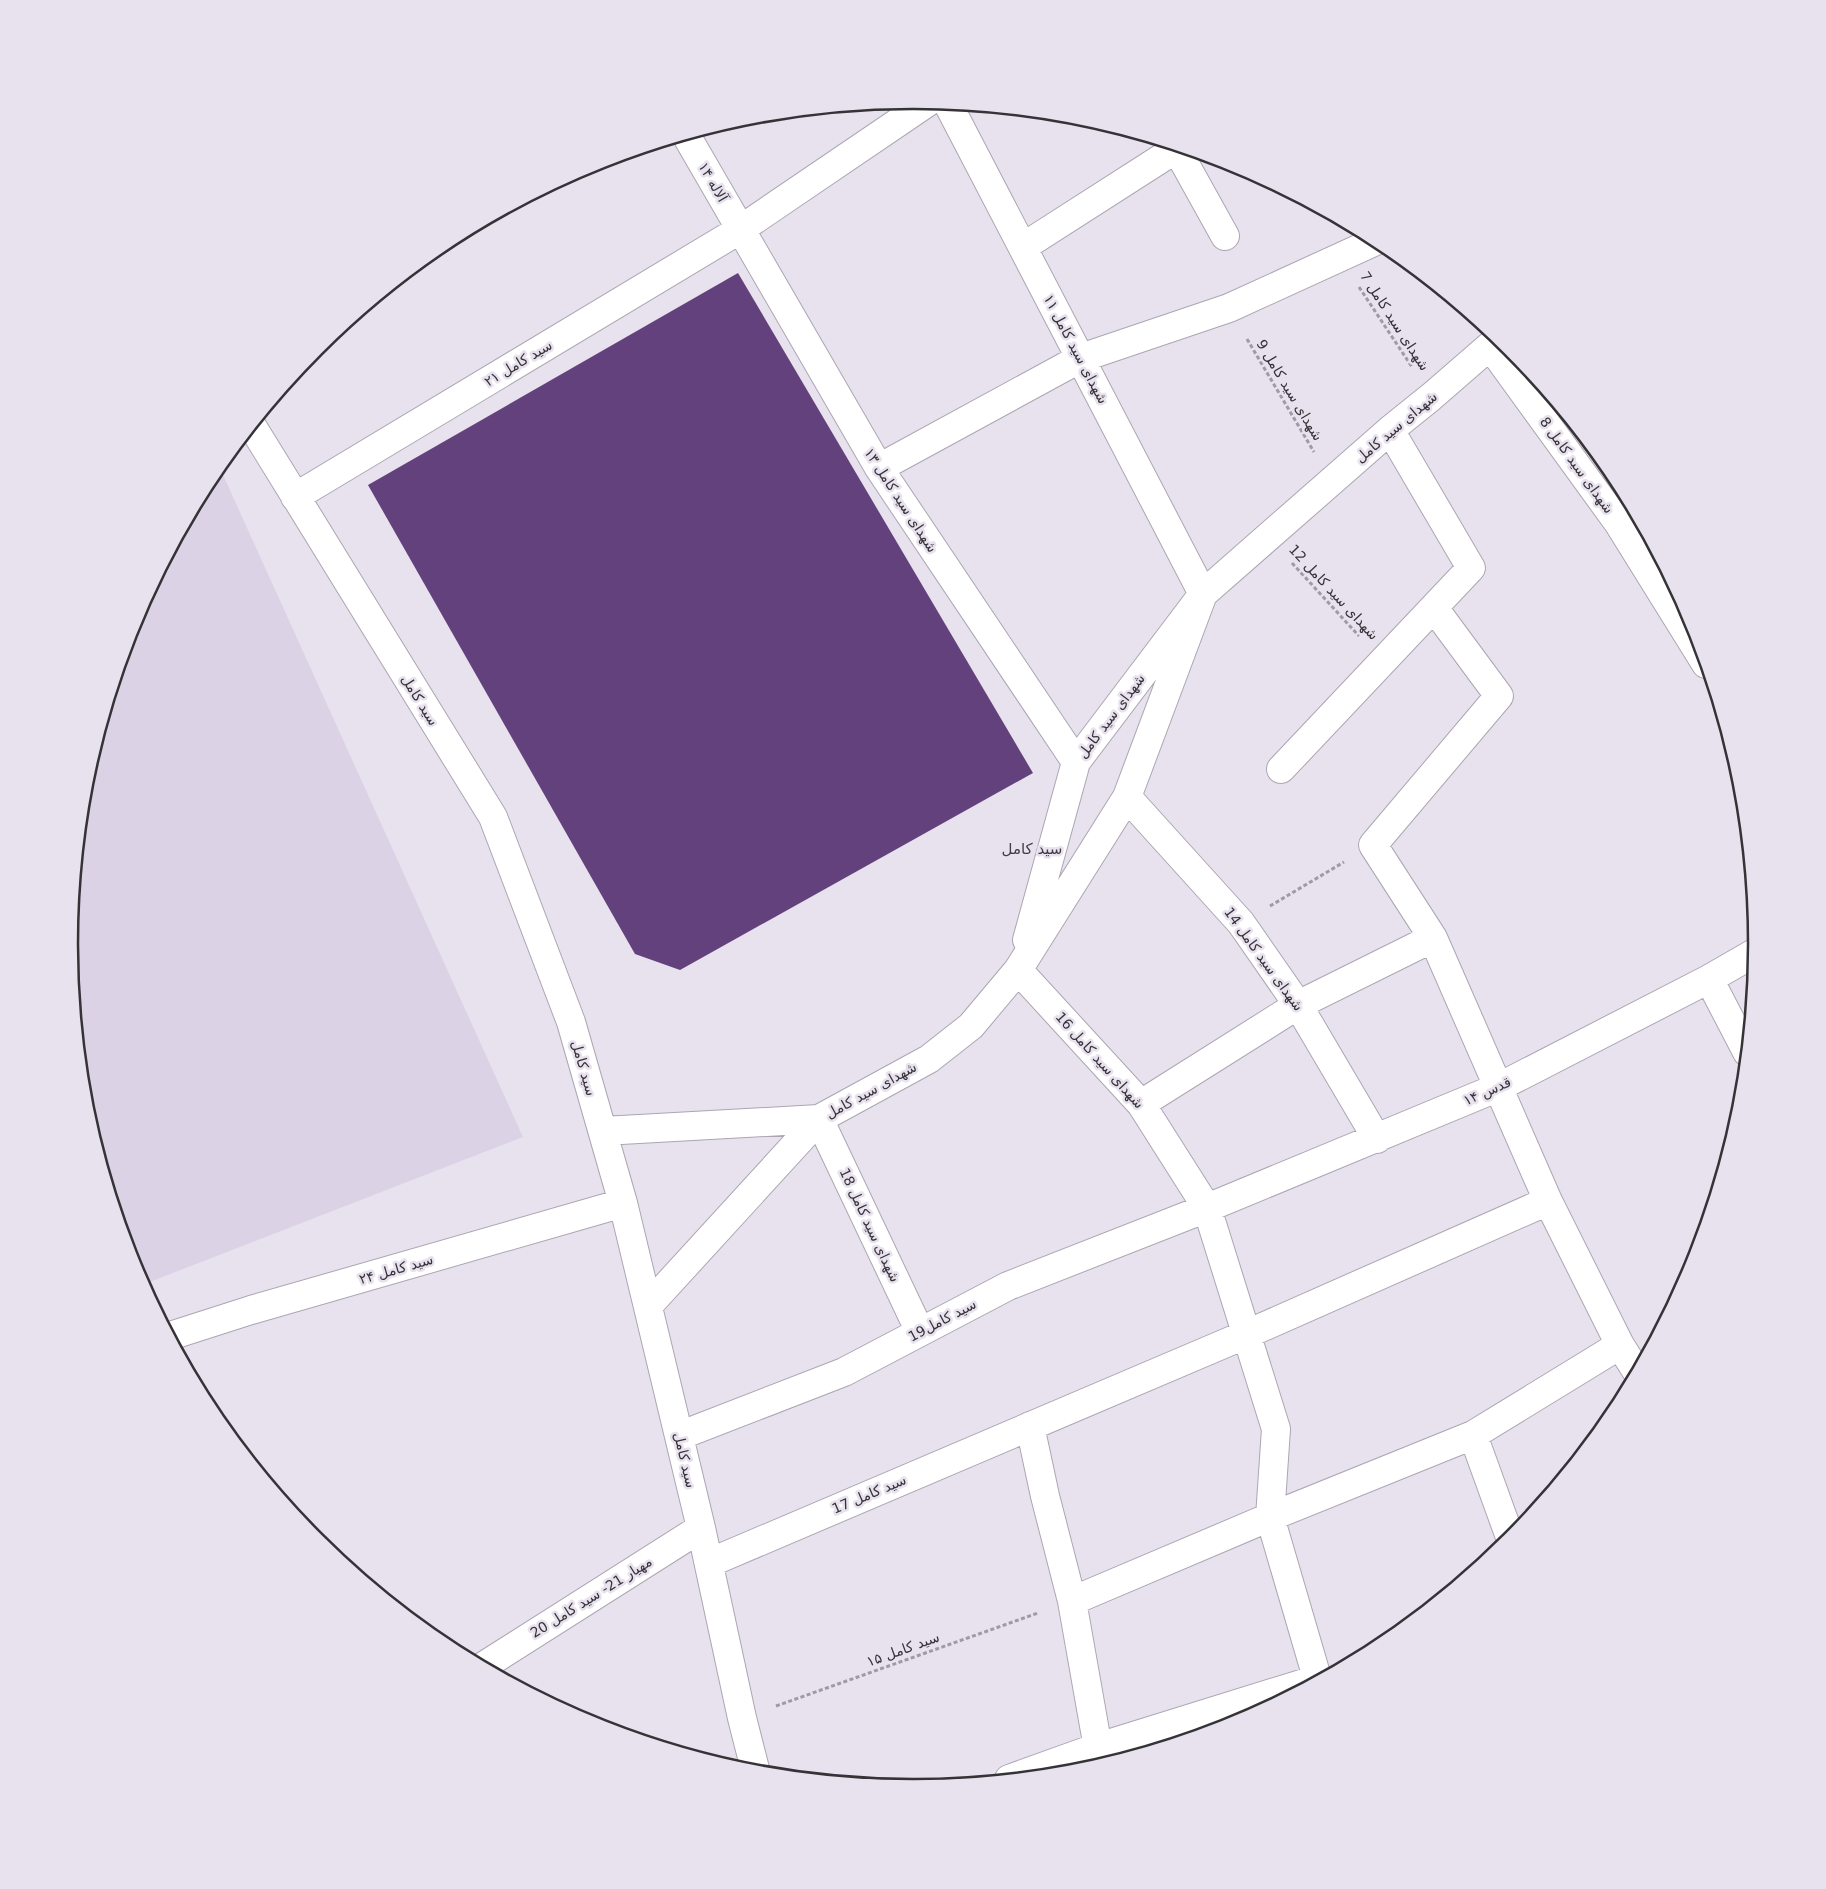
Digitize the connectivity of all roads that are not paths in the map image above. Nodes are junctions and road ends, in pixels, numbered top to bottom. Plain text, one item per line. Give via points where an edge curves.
1 (918, 109) edge
2 (951, 110) edge
3 (688, 140) edge
4 (1172, 150) edge
5 (1180, 152) edge
6 (741, 230) junction
7 (1225, 236) dead end
8 (1368, 245) edge
9 (1023, 247) junction
10 (1493, 343) edge
11 (1501, 351) edge
12 (1081, 358) junction
13 (255, 430) edge
14 (1390, 430) junction
15 (879, 468) junction
16 (295, 497) junction
17 (1627, 518) edge
18 (1203, 594) junction
19 (1434, 608) junction
20 (1685, 626) edge
21 (1076, 762) junction
22 (1281, 769) dead end
23 (1127, 797) junction
24 (1433, 938) junction
25 (1748, 957) edge
26 (1018, 970) junction
27 (1709, 979) junction
28 (1298, 1005) junction
29 (1742, 1043) edge
30 (1498, 1087) junction
31 (1141, 1104) junction
32 (819, 1119) junction
33 (603, 1131) junction
34 (1377, 1139) junction
35 (1548, 1201) junction
36 (623, 1203) junction
37 (1207, 1208) junction
38 (648, 1306) junction
39 (920, 1332) junction
40 (175, 1334) edge
41 (1246, 1334) junction
42 (1620, 1344) junction
43 (1634, 1367) edge
44 (1030, 1426) junction
45 (1473, 1435) junction
46 (679, 1436) junction
47 (1270, 1517) junction
48 (701, 1528) junction
49 (1508, 1531) edge
50 (708, 1564) junction
51 (1072, 1601) junction
52 (487, 1663) edge
53 (1317, 1676) edge
54 (1293, 1689) edge
55 (1099, 1756) edge
56 (754, 1765) edge
57 (1052, 1768) edge

1 - 6 street, سید کامل ۲۱
2 - 9 street, شهدای سید کامل ۱۱
3 - 6 street, آلاله ۱۴
4 - 9 street
5 - 7 street
6 - 15 street, شهدای سید کامل ۱۳
6 - 16 street, سید کامل ۲۱
8 - 12 street via 1229,308
9 - 12 street, شهدای سید کامل ۱۱
10 - 14 street, شهدای سید کامل
11 - 17 street, شهدای سید کامل 8
12 - 15 street
12 - 18 street, شهدای سید کامل ۱۱
13 - 16 street, سید کامل
14 - 18 street, شهدای سید کامل
14 - 19 street via 1471,568
15 - 21 street, شهدای سید کامل ۱۳
16 - 33 street, سید کامل via 493,817 571,1022
17 - 20 street, شهدای سید کامل 8
18 - 21 street, شهدای سید کامل
18 - 23 street, شهدای سید کامل
19 - 22 street
19 - 24 street via 1499,696 1373,845
21 - 26 street, شهدای سید کامل
23 - 26 street, شهدای سید کامل
23 - 28 street, شهدای سید کامل 14 via 1242,923
24 - 28 street
24 - 30 street
25 - 27 street, قدس ۱۴
26 - 31 street, شهدای سید کامل 16
26 - 32 street, شهدای سید کامل via 971,1026 929,1058
27 - 29 street
27 - 30 street, قدس ۱۴
28 - 31 street
28 - 34 street, شهدای سید کامل 14
30 - 34 street, قدس ۱۴
30 - 35 street
31 - 37 street, شهدای سید کامل 16
32 - 33 street
32 - 38 street, شهدای سید کامل
32 - 39 street, شهدای سید کامل 18
33 - 36 street, سید کامل
34 - 37 street, قدس ۱۴
35 - 41 street, سید کامل 17
35 - 42 street
36 - 38 street, سید کامل
36 - 40 street, سید کامل ۲۴
37 - 39 street, سید کامل19 via 1008,1286
37 - 41 street, شهدای سید کامل 16
38 - 46 street, سید کامل
39 - 46 street, سید کامل19 via 844,1372
41 - 44 street, سید کامل 17
41 - 47 street, شهدای سید کامل 16 via 1276,1429
42 - 43 street
42 - 45 street
44 - 50 street, سید کامل 17
44 - 51 street
45 - 47 street
45 - 49 street
46 - 48 street, سید کامل
47 - 51 street
47 - 53 street
48 - 50 street, سید کامل
48 - 52 street, مهیار 21- سید کامل 20
50 - 56 street, سید کامل
51 - 55 street
54 - 55 street
55 - 57 street

